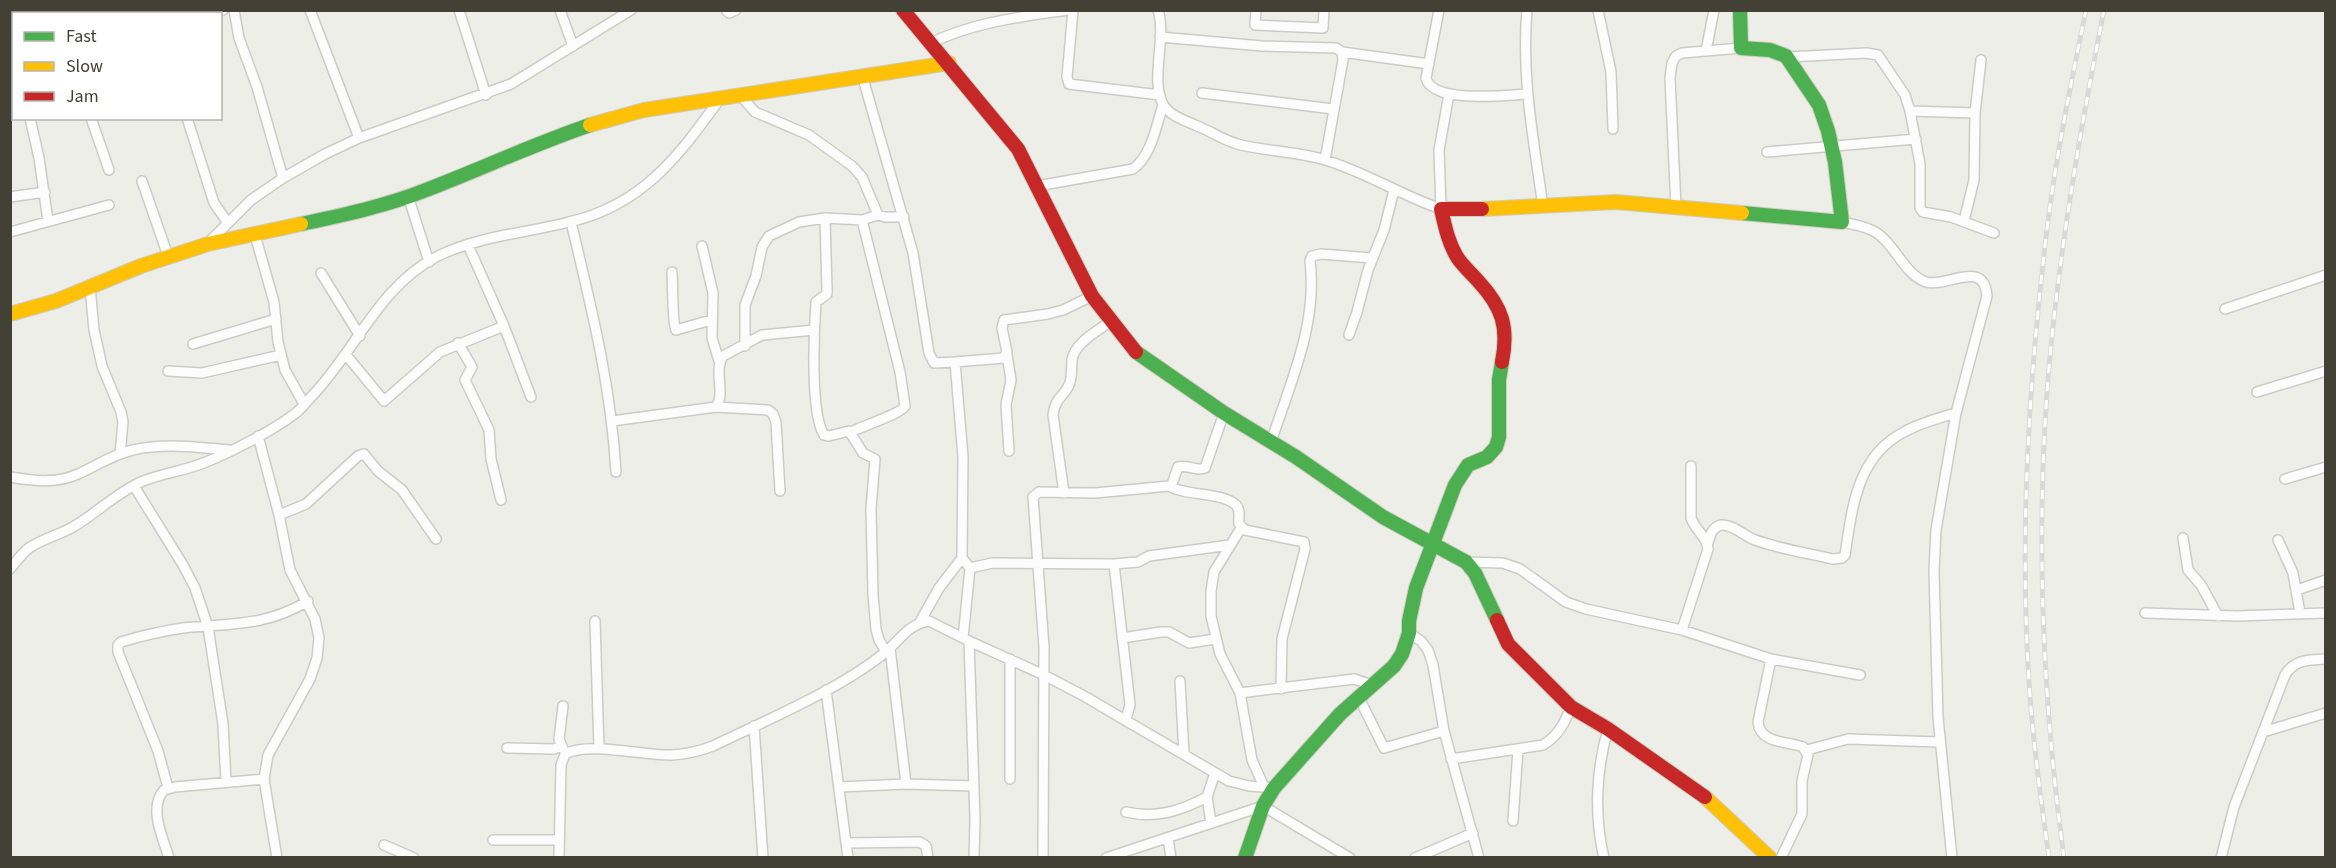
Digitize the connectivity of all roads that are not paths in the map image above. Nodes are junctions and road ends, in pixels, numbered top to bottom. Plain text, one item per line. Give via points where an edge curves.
1 (234, 10) edge
2 (310, 10) edge
3 (560, 10) edge
4 (631, 10) edge
5 (726, 10) edge
6 (736, 10) edge
7 (903, 10) edge
8 (1067, 10) edge
9 (1073, 10) edge
10 (1158, 10) edge
11 (1256, 10) edge
12 (1324, 10) edge
13 (1439, 10) edge
14 (1527, 10) edge
15 (1598, 10) edge
16 (1714, 10) edge
17 (1740, 10) edge
18 (460, 11) edge
19 (1160, 37) junction
20 (931, 43) junction
21 (573, 46) junction
22 (1741, 48) junction
23 (1706, 51) junction
24 (1342, 52) junction
25 (1788, 57) junction
26 (1981, 60) dead end
27 (949, 63) junction
28 (1429, 64) junction
29 (862, 75) junction
30 (1202, 93) dead end
31 (739, 94) junction
32 (1449, 94) junction
33 (1527, 94) junction
34 (486, 95) junction
35 (722, 96) junction
36 (1162, 100) junction
37 (1333, 108) junction
38 (1910, 111) junction
39 (1975, 113) junction
40 (30, 120) edge
41 (92, 120) edge
42 (188, 120) edge
43 (1613, 129) dead end
44 (359, 138) junction
45 (1916, 139) junction
46 (1831, 147) junction
47 (1767, 152) dead end
48 (1325, 160) junction
49 (109, 170) dead end
50 (283, 178) junction
51 (142, 181) dead end
52 (1037, 186) junction
53 (1394, 190) junction
54 (45, 192) junction
55 (408, 196) junction
56 (10, 197) edge
57 (109, 205) dead end
58 (1544, 207) junction
59 (1676, 207) junction
60 (1441, 209) junction
61 (878, 215) junction
62 (904, 217) junction
63 (825, 218) junction
64 (862, 220) junction
65 (48, 221) junction
66 (1964, 221) junction
67 (571, 222) junction
68 (1842, 222) junction
69 (228, 223) junction
70 (10, 232) edge
71 (1994, 233) dead end
72 (255, 235) junction
73 (208, 244) junction
74 (468, 245) junction
75 (702, 246) dead end
76 (168, 256) junction
77 (1372, 258) junction
78 (429, 262) junction
79 (672, 272) dead end
80 (321, 273) dead end
81 (2325, 275) edge
82 (90, 287) junction
83 (1092, 296) junction
84 (2225, 309) dead end
85 (10, 314) edge
86 (276, 319) junction
87 (711, 320) junction
88 (1111, 321) junction
89 (504, 326) junction
90 (814, 330) junction
91 (1349, 335) dead end
92 (360, 336) junction
93 (458, 343) junction
94 (193, 344) dead end
95 (745, 346) junction
96 (280, 355) junction
97 (1007, 355) junction
98 (347, 356) junction
99 (719, 361) junction
100 (955, 362) junction
101 (168, 371) dead end
102 (2325, 371) edge
103 (2257, 392) dead end
104 (531, 397) dead end
105 (304, 404) junction
106 (716, 406) junction
107 (1956, 412) junction
108 (1224, 413) junction
109 (612, 421) junction
110 (851, 432) junction
111 (258, 436) junction
112 (1271, 442) junction
113 (230, 450) junction
114 (1009, 451) dead end
115 (120, 454) junction
116 (1691, 466) dead end
117 (2325, 467) edge
118 (616, 472) dead end
119 (10, 477) edge
120 (2285, 479) dead end
121 (134, 486) junction
122 (1169, 486) junction
123 (780, 491) dead end
124 (1064, 493) junction
125 (501, 500) dead end
126 (279, 515) junction
127 (1241, 528) junction
128 (2183, 538) dead end
129 (436, 539) dead end
130 (2278, 540) dead end
131 (1432, 542) junction
132 (1708, 543) junction
133 (1230, 545) junction
134 (28, 549) junction
135 (10, 554) edge
136 (962, 558) junction
137 (1466, 562) junction
138 (1038, 564) junction
139 (1114, 564) junction
140 (970, 568) junction
141 (10, 569) edge
142 (2325, 580) edge
143 (2297, 590) junction
144 (308, 602) junction
145 (2145, 613) dead end
146 (2325, 613) edge
147 (2300, 614) junction
148 (2218, 616) junction
149 (595, 621) dead end
150 (920, 622) junction
151 (208, 627) junction
152 (1682, 630) junction
153 (1409, 633) junction
154 (1122, 638) junction
155 (1215, 639) junction
156 (966, 640) junction
157 (888, 650) junction
158 (1010, 659) junction
159 (1771, 659) junction
160 (2325, 659) edge
161 (1044, 675) junction
162 (1860, 675) dead end
163 (1180, 681) dead end
164 (1372, 685) junction
165 (1281, 689) junction
166 (826, 690) junction
167 (1240, 693) junction
168 (1359, 698) junction
169 (563, 706) dead end
170 (1571, 707) junction
171 (2325, 713) edge
172 (1126, 719) junction
173 (754, 726) junction
174 (1608, 729) junction
175 (1444, 731) junction
176 (2263, 732) junction
177 (1940, 742) junction
178 (507, 748) dead end
179 (599, 749) junction
180 (1518, 749) junction
181 (563, 750) junction
182 (1807, 750) junction
183 (1184, 754) junction
184 (1450, 759) junction
185 (1215, 773) junction
186 (264, 779) junction
187 (1010, 779) dead end
188 (226, 782) junction
189 (906, 784) junction
190 (974, 786) junction
191 (839, 787) junction
192 (1269, 787) junction
193 (168, 788) junction
194 (1207, 797) junction
195 (1263, 806) junction
196 (1126, 812) dead end
197 (1513, 821) dead end
198 (1211, 823) junction
199 (1473, 833) junction
200 (1168, 838) junction
201 (493, 840) dead end
202 (559, 840) junction
203 (846, 843) junction
204 (384, 845) dead end
205 (169, 858) edge
206 (277, 858) edge
207 (414, 858) edge
208 (559, 858) edge
209 (764, 858) edge
210 (848, 858) edge
211 (928, 858) edge
212 (974, 858) edge
213 (1043, 858) edge
214 (1106, 858) edge
215 (1171, 858) edge
216 (1245, 858) edge
217 (1350, 858) edge
218 (1415, 858) edge
219 (1479, 858) edge
220 (1604, 858) edge
221 (1770, 858) edge
222 (1781, 858) edge
223 (1952, 858) edge
224 (2221, 858) edge

1 - 50 street via 239,38
2 - 44 street
3 - 21 street
4 - 21 street
5 - 6 street
7 - 20 street
8 - 20 street via 978,25
9 - 36 street via 1069,84
10 - 19 street
11 - 12 street via 1255,25 1323,28
13 - 28 street
14 - 33 street
15 - 43 street via 1611,72
16 - 23 street
17 - 22 street
18 - 34 street
19 - 24 street via 1336,48
19 - 36 street
20 - 27 street
21 - 34 street via 539,69
22 - 23 street
22 - 25 street via 1777,51
23 - 59 street via 1682,53 1672,63
24 - 28 street
24 - 37 street
25 - 38 street via 1866,52 1878,55 1905,95
25 - 46 street via 1818,104
26 - 39 street
27 - 29 street
27 - 52 street via 1018,149
28 - 32 street via 1427,84
29 - 31 street
29 - 62 street
30 - 37 street
31 - 35 street
31 - 61 street via 754,112 808,135 852,166 862,177
32 - 33 street
32 - 60 street via 1439,150
33 - 58 street
34 - 44 street
35 - 55 street via 594,124
35 - 67 street via 682,152 660,175 634,195
36 - 48 street via 1171,114 1224,140
36 - 52 street via 1147,153 1133,169
37 - 48 street
38 - 39 street
38 - 45 street
39 - 66 street via 1974,180
40 - 54 street
41 - 49 street
42 - 69 street via 214,203
44 - 50 street
45 - 46 street
45 - 66 street via 1920,208
46 - 47 street
46 - 68 street
48 - 53 street
50 - 69 street via 251,200
51 - 76 street
52 - 83 street
53 - 60 street
53 - 77 street
54 - 56 street
54 - 65 street
55 - 72 street
55 - 78 street
57 - 65 street
58 - 59 street via 1616,202
58 - 60 street
59 - 68 street
60 - 131 street via 1453,250 1493,297 1503,318 1506,343 1498,380 1496,447 1462,472
61 - 62 street
61 - 64 street
62 - 100 street via 931,360
63 - 64 street
63 - 90 street via 827,294 816,302
63 - 95 street via 781,230 769,236 762,247 745,305
64 - 110 street via 905,406 899,413
65 - 70 street
66 - 71 street
67 - 74 street
67 - 109 street via 595,318
68 - 107 street via 1879,234 1910,270 1926,281 1936,284 1974,276 1982,280 1987,296
69 - 73 street
72 - 73 street
72 - 86 street
73 - 76 street
74 - 78 street
74 - 89 street
75 - 87 street via 713,293
76 - 82 street
77 - 91 street
77 - 112 street via 1312,256 1308,322
78 - 92 street via 398,284
79 - 87 street via 676,330
80 - 92 street
81 - 84 street
82 - 85 street
82 - 115 street via 102,366 123,422
83 - 88 street
83 - 97 street via 1048,314 1004,320
86 - 94 street
86 - 96 street
87 - 99 street
88 - 108 street via 1139,356
88 - 124 street via 1078,346 1073,354 1070,384 1054,407
89 - 93 street
89 - 104 street
90 - 95 street via 762,335
90 - 110 street via 821,430 829,436
92 - 98 street
93 - 98 street via 423,365 384,401
93 - 125 street via 472,367 465,380 489,430
95 - 99 street
96 - 101 street via 202,373
96 - 105 street
97 - 100 street via 1000,359
97 - 114 street via 1011,380 1006,405
98 - 105 street
99 - 106 street via 720,399
100 - 136 street via 963,457
102 - 103 street
105 - 111 street
106 - 109 street
106 - 123 street via 768,410 773,414
107 - 132 street via 1904,432 1883,445 1858,485 1842,558 1833,560 1774,546 1722,525 1711,532
107 - 177 street via 1935,550
108 - 112 street
108 - 122 street via 1205,468 1178,467
109 - 118 street
110 - 157 street via 863,453 875,459 871,509 873,595 876,629
111 - 113 street
111 - 126 street
112 - 131 street via 1383,517
113 - 115 street via 154,447
113 - 121 street via 207,462
115 - 119 street via 63,480 45,482
116 - 132 street via 1691,518
117 - 120 street
121 - 134 street via 89,518
121 - 151 street via 195,588
122 - 124 street
122 - 127 street via 1234,504
124 - 138 street via 1039,492 1033,497
126 - 129 street via 306,504 364,454 402,490
126 - 144 street via 290,570
127 - 133 street
127 - 165 street via 1302,540 1305,545 1282,639
128 - 148 street via 2188,570
130 - 143 street
131 - 137 street
131 - 153 street via 1416,588
132 - 152 street
133 - 139 street
133 - 155 street via 1214,572 1211,591
134 - 135 street
134 - 141 street
136 - 140 street
136 - 150 street
137 - 152 street via 1503,564 1532,576 1566,602
137 - 170 street via 1508,644
138 - 139 street
138 - 140 street via 992,563
138 - 161 street
139 - 154 street
140 - 156 street
142 - 143 street
143 - 147 street
144 - 151 street via 261,621
144 - 186 street via 319,638 317,658 310,679 273,743
145 - 148 street
146 - 147 street
147 - 148 street
149 - 179 street
150 - 156 street via 938,624
150 - 157 street
151 - 188 street via 223,724
151 - 193 street via 149,634 118,645
152 - 159 street
153 - 164 street via 1394,666
153 - 175 street via 1428,650
154 - 155 street via 1169,632 1190,643
154 - 172 street via 1129,696
155 - 167 street
156 - 158 street
156 - 190 street
157 - 166 street
157 - 189 street
158 - 161 street
158 - 187 street
159 - 162 street
159 - 182 street via 1759,729 1767,738
160 - 176 street via 2307,659 2290,668
161 - 172 street
161 - 213 street
163 - 183 street
164 - 165 street via 1354,679
164 - 168 street
165 - 167 street
166 - 173 street
166 - 191 street
167 - 192 street via 1252,760
168 - 175 street via 1384,748
168 - 192 street
169 - 181 street
170 - 174 street
170 - 180 street via 1555,737
171 - 176 street
172 - 183 street
173 - 179 street via 693,753 660,755
173 - 209 street
174 - 220 street via 1598,779
174 - 221 street via 1694,788
175 - 184 street
176 - 224 street via 2234,807
177 - 182 street via 1848,739
177 - 223 street
178 - 181 street
179 - 181 street
180 - 184 street
180 - 197 street
181 - 202 street
182 - 222 street via 1802,814
183 - 185 street
184 - 199 street
185 - 192 street via 1229,781
185 - 194 street
186 - 188 street
186 - 206 street
188 - 193 street
189 - 190 street
189 - 191 street
190 - 212 street
191 - 203 street
192 - 195 street
193 - 205 street via 161,794 157,813
194 - 196 street via 1155,816
194 - 198 street
195 - 198 street
195 - 216 street
195 - 217 street
198 - 200 street
199 - 218 street
199 - 219 street
200 - 214 street
200 - 215 street
201 - 202 street
202 - 208 street
203 - 210 street
203 - 211 street via 920,842 926,846
204 - 207 street

